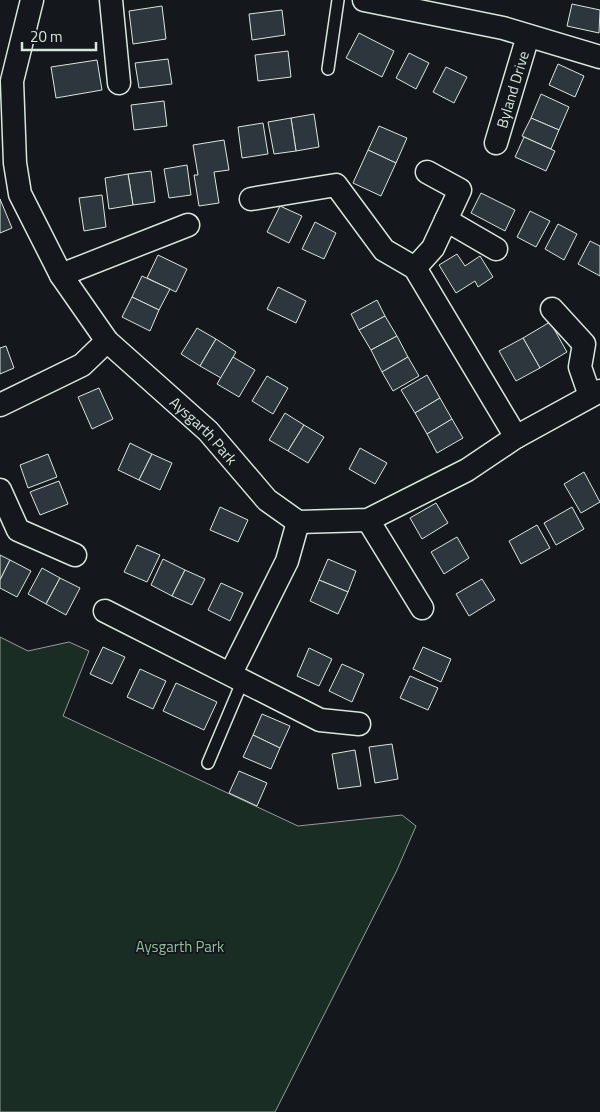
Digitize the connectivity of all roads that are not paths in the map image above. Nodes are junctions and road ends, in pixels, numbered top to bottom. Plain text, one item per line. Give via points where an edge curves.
1 (32, 0) edge
2 (111, 0) edge
3 (338, 0) edge
4 (364, 0) edge
5 (528, 36) junction
6 (600, 57) edge
7 (328, 69) dead end
8 (6, 80) edge
9 (119, 83) dead end
10 (496, 142) dead end
11 (7, 165) edge
12 (427, 172) dead end
13 (251, 199) dead end
14 (446, 220) junction
15 (188, 225) dead end
16 (496, 249) dead end
17 (415, 268) junction
18 (61, 276) junction
19 (552, 308) dead end
20 (107, 340) junction
21 (595, 393) edge
22 (0, 405) edge
23 (516, 437) junction
24 (0, 490) edge
25 (368, 520) junction
26 (298, 522) junction
27 (75, 556) dead end
28 (422, 608) dead end
29 (105, 611) dead end
30 (237, 676) junction
31 (359, 724) dead end
32 (208, 762) dead end

1 - 8 street, Aysgarth Park
2 - 9 street
3 - 7 lane
4 - 5 street, Byland Drive
5 - 6 street, Byland Drive
5 - 10 street, Byland Drive
8 - 11 street, Aysgarth Park
11 - 18 street, Aysgarth Park
12 - 14 street via 460,190
13 - 17 street via 336,185 384,250
14 - 16 street
14 - 17 street via 433,248
15 - 18 street
17 - 23 street
18 - 20 street, Aysgarth Park
19 - 21 street via 584,344 580,368
20 - 22 street via 82,366
20 - 26 street, Aysgarth Park via 208,430 267,500
21 - 23 street
23 - 25 street via 467,470
24 - 27 street via 18,530
25 - 26 street
25 - 28 street
26 - 30 street via 287,561
29 - 30 street
30 - 31 street via 320,720
30 - 32 lane

